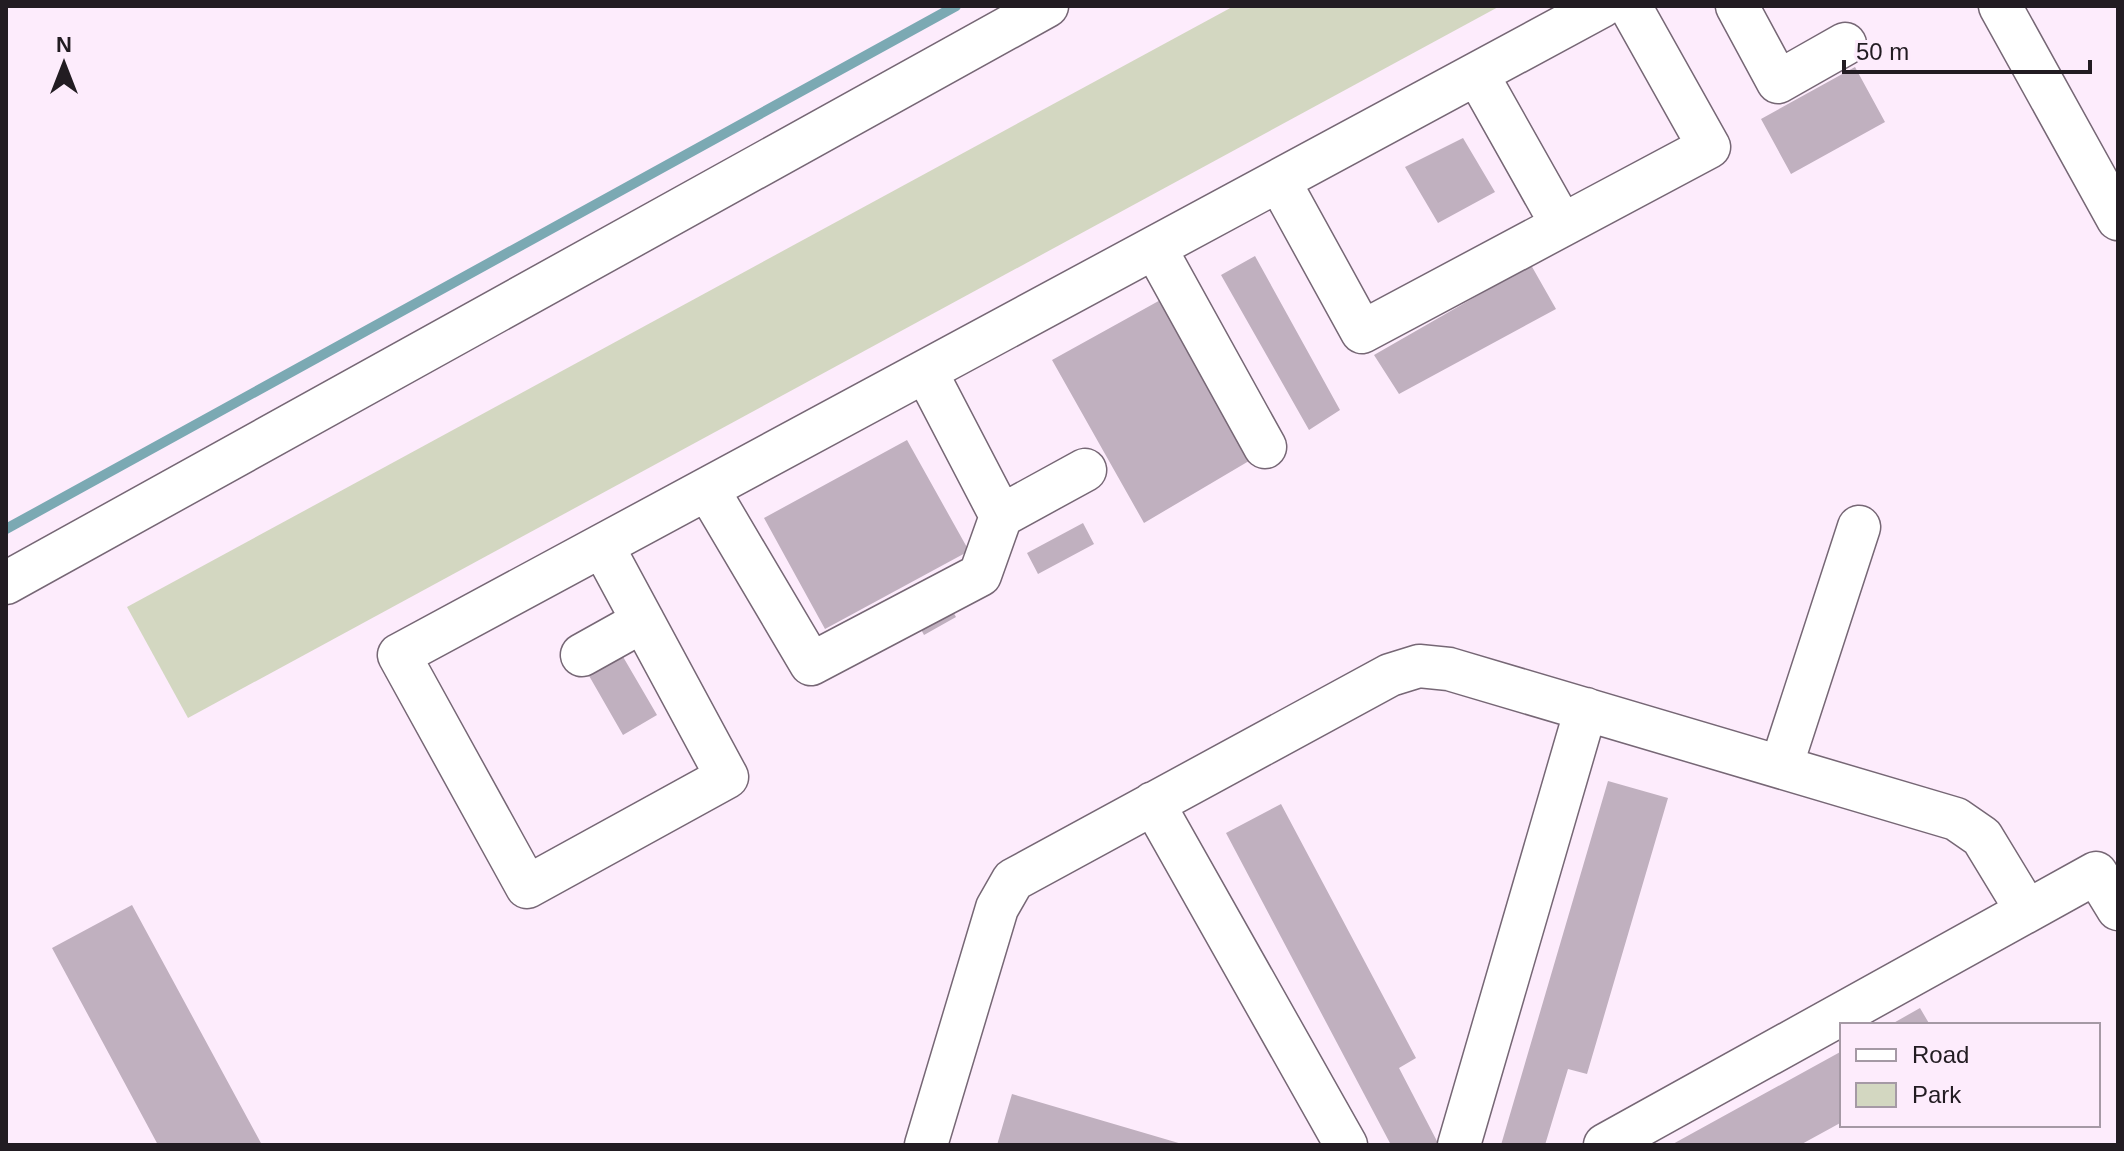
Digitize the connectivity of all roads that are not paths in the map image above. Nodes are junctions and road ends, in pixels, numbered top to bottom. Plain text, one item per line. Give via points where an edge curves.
1 (1047, 6) edge
2 (1602, 6) edge
3 (1630, 6) edge
4 (1737, 6) edge
5 (2000, 6) edge
6 (1845, 44) dead end
7 (1477, 74) junction
8 (1279, 181) junction
9 (2118, 219) edge
10 (1562, 225) junction
11 (1155, 248) junction
12 (926, 372) junction
13 (1265, 447) dead end
14 (1085, 470) dead end
15 (708, 490) junction
16 (1001, 516) junction
17 (1859, 527) dead end
18 (603, 547) junction
19 (6, 583) edge
20 (643, 621) junction
21 (582, 655) dead end
22 (1586, 709) junction
23 (1781, 767) junction
24 (1153, 803) junction
25 (2118, 909) edge
26 (2027, 911) junction
27 (926, 1145) edge
28 (1346, 1145) edge
29 (1459, 1145) edge
30 (1605, 1145) edge

1 - 19 street
2 - 7 street
3 - 10 street via 1709,147
4 - 6 street via 1778,82
5 - 9 street
7 - 8 street
7 - 10 street
8 - 10 street via 1362,332
8 - 11 street
11 - 12 street
11 - 13 street
12 - 15 street
12 - 16 street
14 - 16 street
15 - 16 street via 811,664 980,575
15 - 18 street
17 - 23 street
18 - 20 street
18 - 20 street via 399,655 527,887 727,777
20 - 21 street
22 - 23 street
22 - 24 street via 1449,669 1419,666 1390,675
22 - 29 street
23 - 26 street via 1966,824 1989,845
24 - 27 street via 1021,873 1006,888
24 - 28 street
25 - 26 street via 2096,873
26 - 30 street

